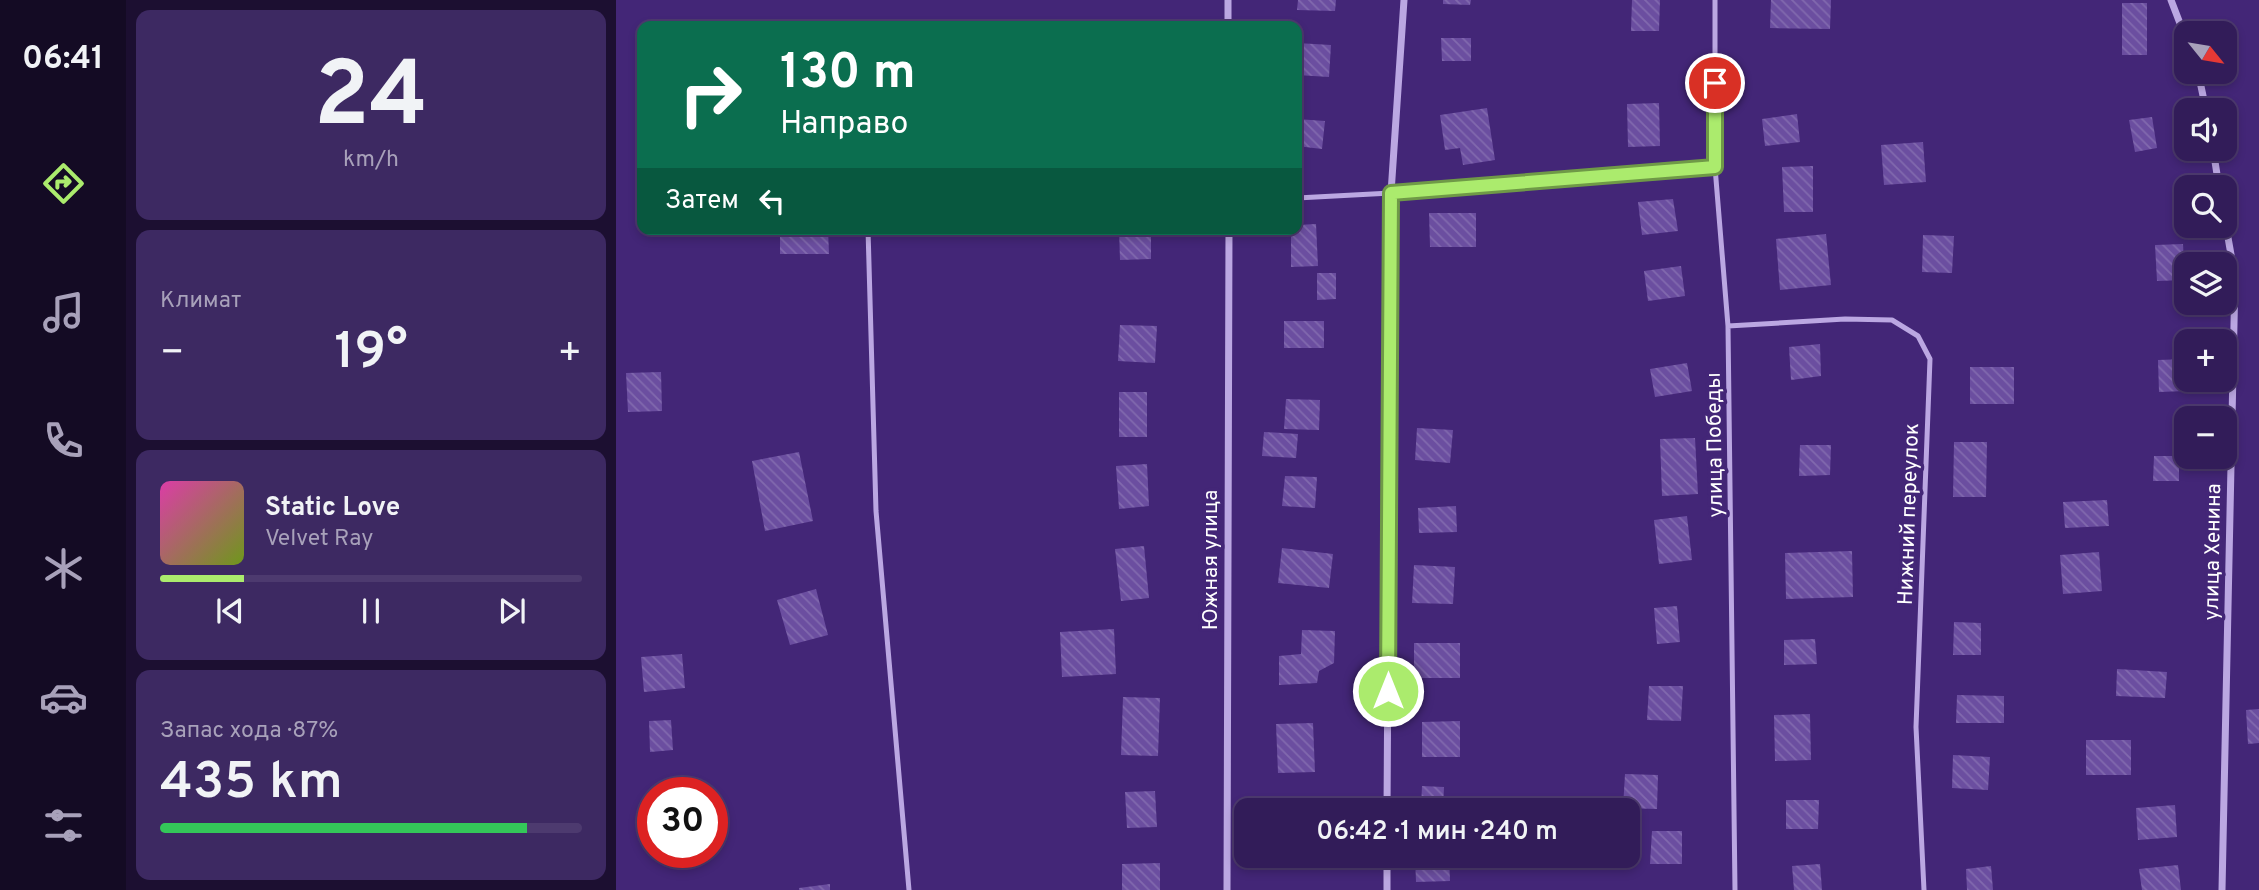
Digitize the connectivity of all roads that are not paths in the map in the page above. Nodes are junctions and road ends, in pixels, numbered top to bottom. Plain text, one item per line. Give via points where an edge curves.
1 (1228, 0) edge
2 (1404, 0) edge
3 (1715, 0) edge
4 (2171, 0) edge
5 (1228, 21) edge
6 (2179, 21) edge
7 (1715, 167) junction
8 (1391, 193) junction
9 (1302, 198) edge
10 (868, 235) edge
11 (1229, 235) edge
12 (2228, 238) edge
13 (1728, 326) junction
14 (1387, 798) edge
15 (1387, 868) edge
16 (909, 890) edge
17 (1227, 890) edge
18 (1387, 890) edge
19 (1735, 890) edge
20 (1924, 890) edge
21 (2222, 890) edge

1 - 5 street
2 - 8 street
3 - 7 lane, улица Победы
4 - 6 street
7 - 8 lane
7 - 13 lane, улица Победы
8 - 9 lane
8 - 14 street
10 - 16 lane via 876,511
11 - 17 street, Южная улица
12 - 21 street, улица Хенина via 2235,277
13 - 19 lane, улица Победы
13 - 20 lane, Нижний переулок via 1844,318 1892,320 1918,336 1930,359 1916,727
15 - 18 street

